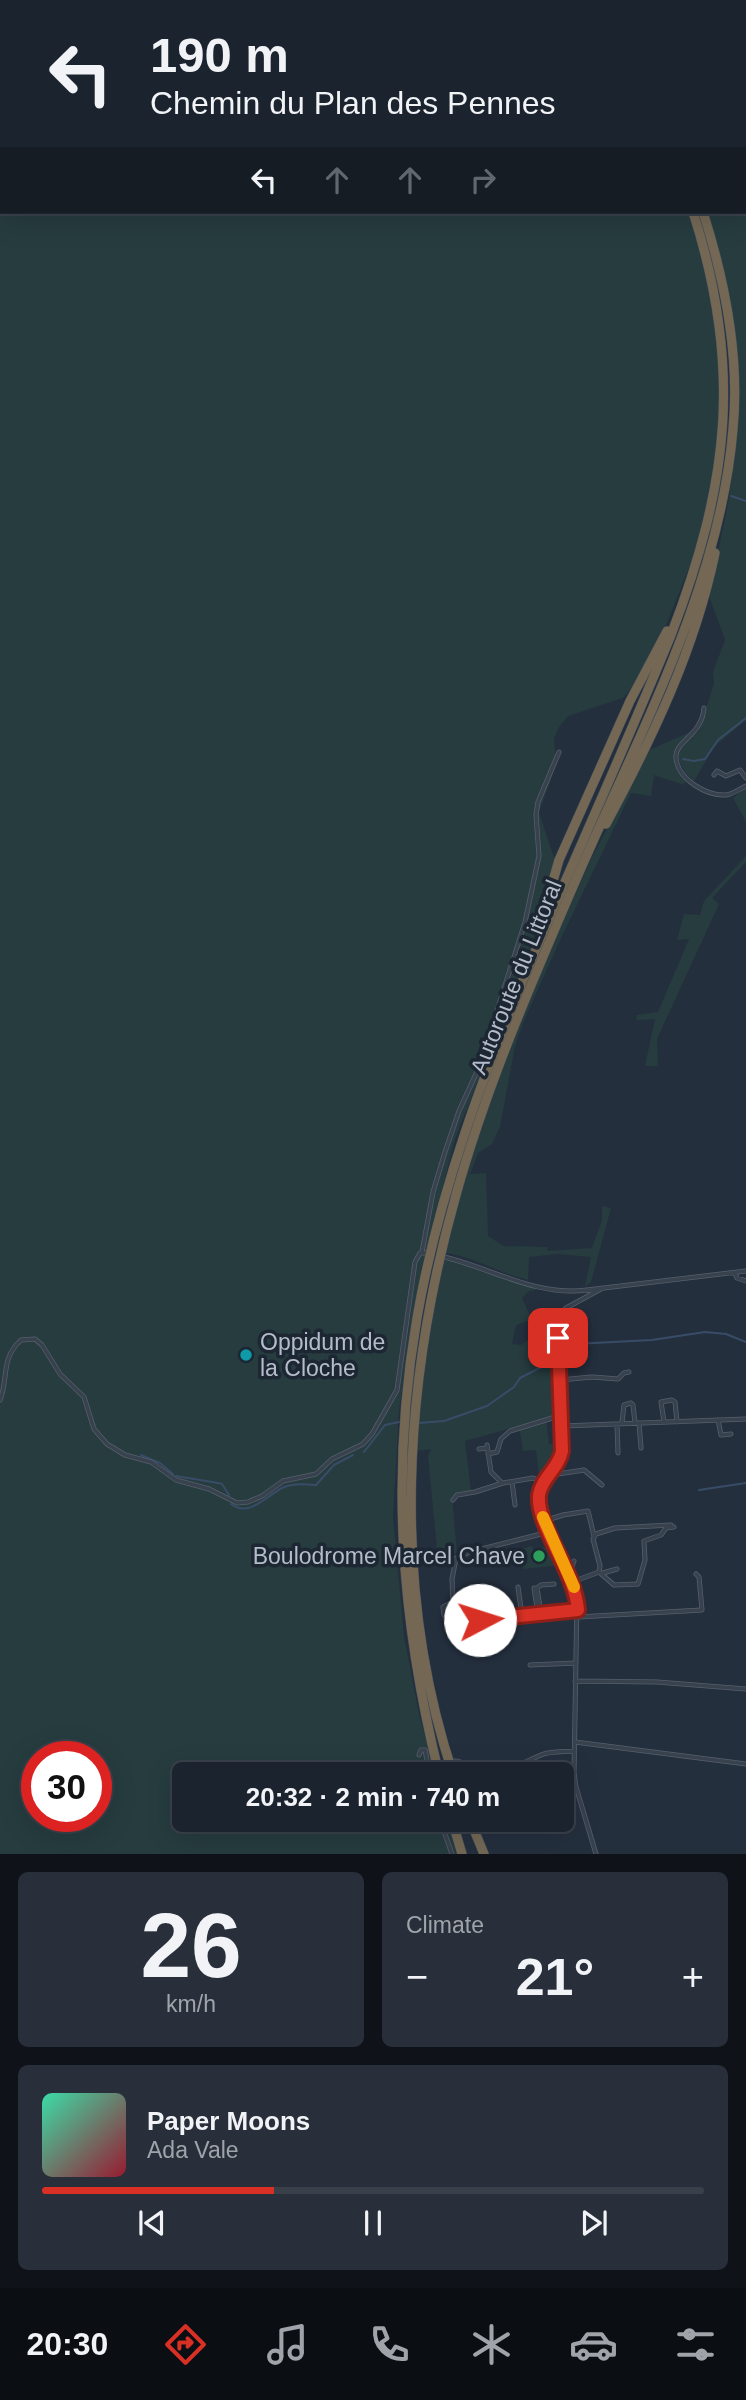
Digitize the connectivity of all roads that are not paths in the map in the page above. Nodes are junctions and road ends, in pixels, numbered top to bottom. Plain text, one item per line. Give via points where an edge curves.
1 (694, 214) edge
2 (704, 214) edge
3 (704, 539) junction
4 (704, 708) dead end
5 (559, 752) dead end
6 (715, 775) dead end
7 (746, 778) edge
8 (746, 786) edge
9 (497, 1042) junction
10 (444, 1256) dead end
11 (746, 1271) edge
12 (735, 1272) junction
13 (746, 1281) edge
14 (599, 1290) junction
15 (629, 1372) dead end
16 (560, 1380) junction
17 (0, 1400) edge
18 (562, 1415) junction
19 (746, 1419) edge
20 (718, 1420) junction
21 (664, 1422) junction
22 (677, 1422) junction
23 (620, 1423) junction
24 (637, 1423) junction
25 (562, 1426) junction
26 (731, 1434) dead end
27 (641, 1448) dead end
28 (480, 1449) dead end
29 (487, 1449) junction
30 (618, 1453) dead end
31 (551, 1472) junction
32 (512, 1482) junction
33 (544, 1482) junction
34 (502, 1484) junction
35 (602, 1485) dead end
36 (453, 1500) dead end
37 (515, 1505) dead end
38 (544, 1521) junction
39 (549, 1532) junction
40 (594, 1536) junction
41 (574, 1561) dead end
42 (617, 1569) dead end
43 (569, 1573) junction
44 (601, 1573) junction
45 (696, 1574) dead end
46 (572, 1582) junction
47 (554, 1584) dead end
48 (518, 1587) dead end
49 (534, 1588) dead end
50 (491, 1593) dead end
51 (578, 1610) junction
52 (454, 1614) dead end
53 (539, 1614) junction
54 (522, 1616) junction
55 (578, 1617) junction
56 (474, 1620) dead end
57 (484, 1620) junction
58 (576, 1663) junction
59 (530, 1665) dead end
60 (575, 1681) junction
61 (746, 1689) edge
62 (574, 1742) junction
63 (574, 1751) junction
64 (419, 1755) dead end
65 (453, 1761) dead end
66 (429, 1762) edge
67 (431, 1762) edge
68 (449, 1762) edge
69 (746, 1764) edge
70 (444, 1832) edge
71 (456, 1832) edge
72 (475, 1832) edge
73 (452, 1854) edge
74 (462, 1854) edge
75 (484, 1854) edge
76 (596, 1854) edge

1 - 3 highway, Autoroute du Littoral via 714,290 724,379 718,478
2 - 68 highway, Autoroute du Littoral via 729,322 734,428 726,503 700,618 650,740 551,939 489,1092 457,1192 427,1318 411,1495 415,1594 429,1694
3 - 9 highway, Autoroute du Littoral via 656,671
3 - 9 highway via 663,640 633,693 559,860 541,925
4 - 8 street via 697,731 678,748 678,765 695,785 713,793 728,795
5 - 17 street via 536,808 539,856 525,922 480,1065 444,1152 424,1252 415,1262 397,1390 368,1440 332,1459 316,1474 283,1481 248,1503 237,1503 176,1480 151,1462 107,1444 94,1429 84,1397 60,1374 36,1339 21,1340 10,1353
6 - 7 street via 717,771 726,776 740,770
9 - 67 highway, Autoroute du Littoral via 431,1251 417,1317 405,1416 401,1519 407,1607
10 - 14 street via 528,1285
11 - 12 street
12 - 13 street
12 - 14 street
14 - 16 street via 559,1316
15 - 16 street via 618,1379
16 - 18 street
18 - 25 street
18 - 29 street via 513,1429 501,1439 497,1452
19 - 20 street
20 - 22 street
20 - 26 street via 722,1434
21 - 22 street
21 - 22 street via 661,1402 672,1400
21 - 24 street
23 - 24 street
23 - 24 street via 624,1405 631,1403
23 - 25 street
23 - 30 street
24 - 27 street
25 - 31 street via 562,1455
28 - 29 street
29 - 34 street via 491,1473
31 - 33 street
31 - 35 street via 584,1471
32 - 33 street via 533,1478
32 - 34 street
32 - 37 street
33 - 38 street via 539,1500
34 - 36 street via 460,1494
38 - 39 street
38 - 40 street via 587,1511
39 - 43 street
39 - 52 street via 456,1558 453,1602 443,1607 444,1615
40 - 44 street
40 - 44 street via 615,1528 673,1526 643,1542 645,1560 638,1584 614,1585
41 - 43 street
42 - 44 street
43 - 46 street
44 - 46 street
45 - 55 street via 702,1610
46 - 51 street
47 - 53 street via 537,1588
48 - 54 street
49 - 53 street
50 - 57 street via 483,1595
51 - 53 street
51 - 55 street
53 - 54 street
54 - 57 street
55 - 58 street
56 - 57 street
58 - 59 street
58 - 60 street
60 - 61 street
60 - 62 street
62 - 63 street
62 - 69 street
63 - 65 street via 543,1754 489,1772
63 - 76 street via 576,1787
64 - 66 street via 425,1750
70 - 73 street
71 - 74 highway
72 - 75 highway

